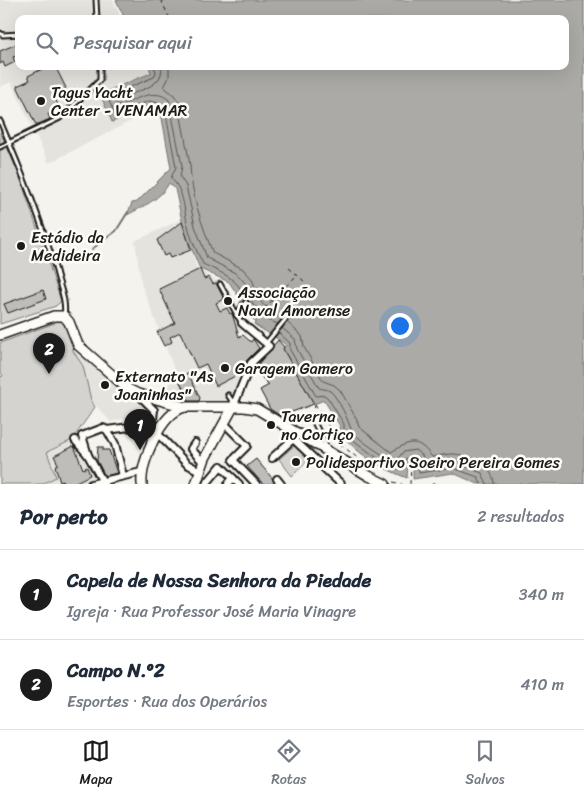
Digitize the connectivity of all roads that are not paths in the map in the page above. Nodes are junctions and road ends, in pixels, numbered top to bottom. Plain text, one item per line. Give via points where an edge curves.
1 (96, 0) edge
2 (97, 15) edge
3 (0, 33) edge
4 (15, 34) edge
5 (100, 70) edge
6 (0, 121) edge
7 (10, 142) junction
8 (0, 147) edge
9 (220, 284) dead end
10 (246, 302) dead end
11 (293, 310) dead end
12 (236, 315) junction
13 (64, 316) junction
14 (242, 323) joint
15 (0, 335) edge
16 (266, 342) junction
17 (138, 394) junction
18 (228, 395) dead end
19 (156, 399) junction
20 (234, 406) junction
21 (185, 407) junction
22 (313, 420) road end
23 (164, 422) junction
24 (153, 424) junction
25 (226, 424) junction
26 (107, 430) junction
27 (158, 434) junction
28 (293, 435) junction
29 (74, 440) dead end
30 (196, 444) dead end
31 (151, 449) junction
32 (328, 453) junction
33 (88, 455) junction
34 (272, 458) dead end
35 (202, 467) junction
36 (141, 472) junction
37 (123, 476) junction
38 (233, 478) junction
39 (102, 482) edge
40 (383, 483) edge
41 (91, 484) edge
42 (142, 484) edge
43 (196, 484) edge
44 (206, 484) edge
45 (228, 484) edge
46 (239, 484) edge
47 (256, 484) edge
48 (340, 484) edge

1 - 2 lane
3 - 4 lane
5 - 7 lane via 100,80 60,118
6 - 7 lane
7 - 8 lane
7 - 13 lane via 45,232 64,303
9 - 12 lane
10 - 12 lane
11 - 16 lane
12 - 14 lane
13 - 15 street via 54,316
13 - 17 street via 78,345
14 - 16 street
16 - 20 street via 269,346 251,363
17 - 19 street
17 - 24 street via 154,410
18 - 20 lane
19 - 21 street
19 - 23 street
20 - 21 street
20 - 25 street
20 - 28 street via 257,409
21 - 23 street via 174,411
22 - 32 lane
23 - 27 street
24 - 26 street
24 - 31 street
25 - 35 street
25 - 47 street via 246,446 233,460
26 - 33 street via 96,430 82,436
26 - 37 street via 115,444
27 - 31 street
27 - 35 street via 187,464
28 - 32 street
28 - 34 street
28 - 48 street
29 - 33 street
30 - 35 street via 191,449
31 - 36 street
32 - 40 street
33 - 39 street
35 - 43 street
36 - 37 street
36 - 42 street
37 - 39 street
38 - 44 street via 221,466
38 - 45 street
38 - 46 street
39 - 41 street

